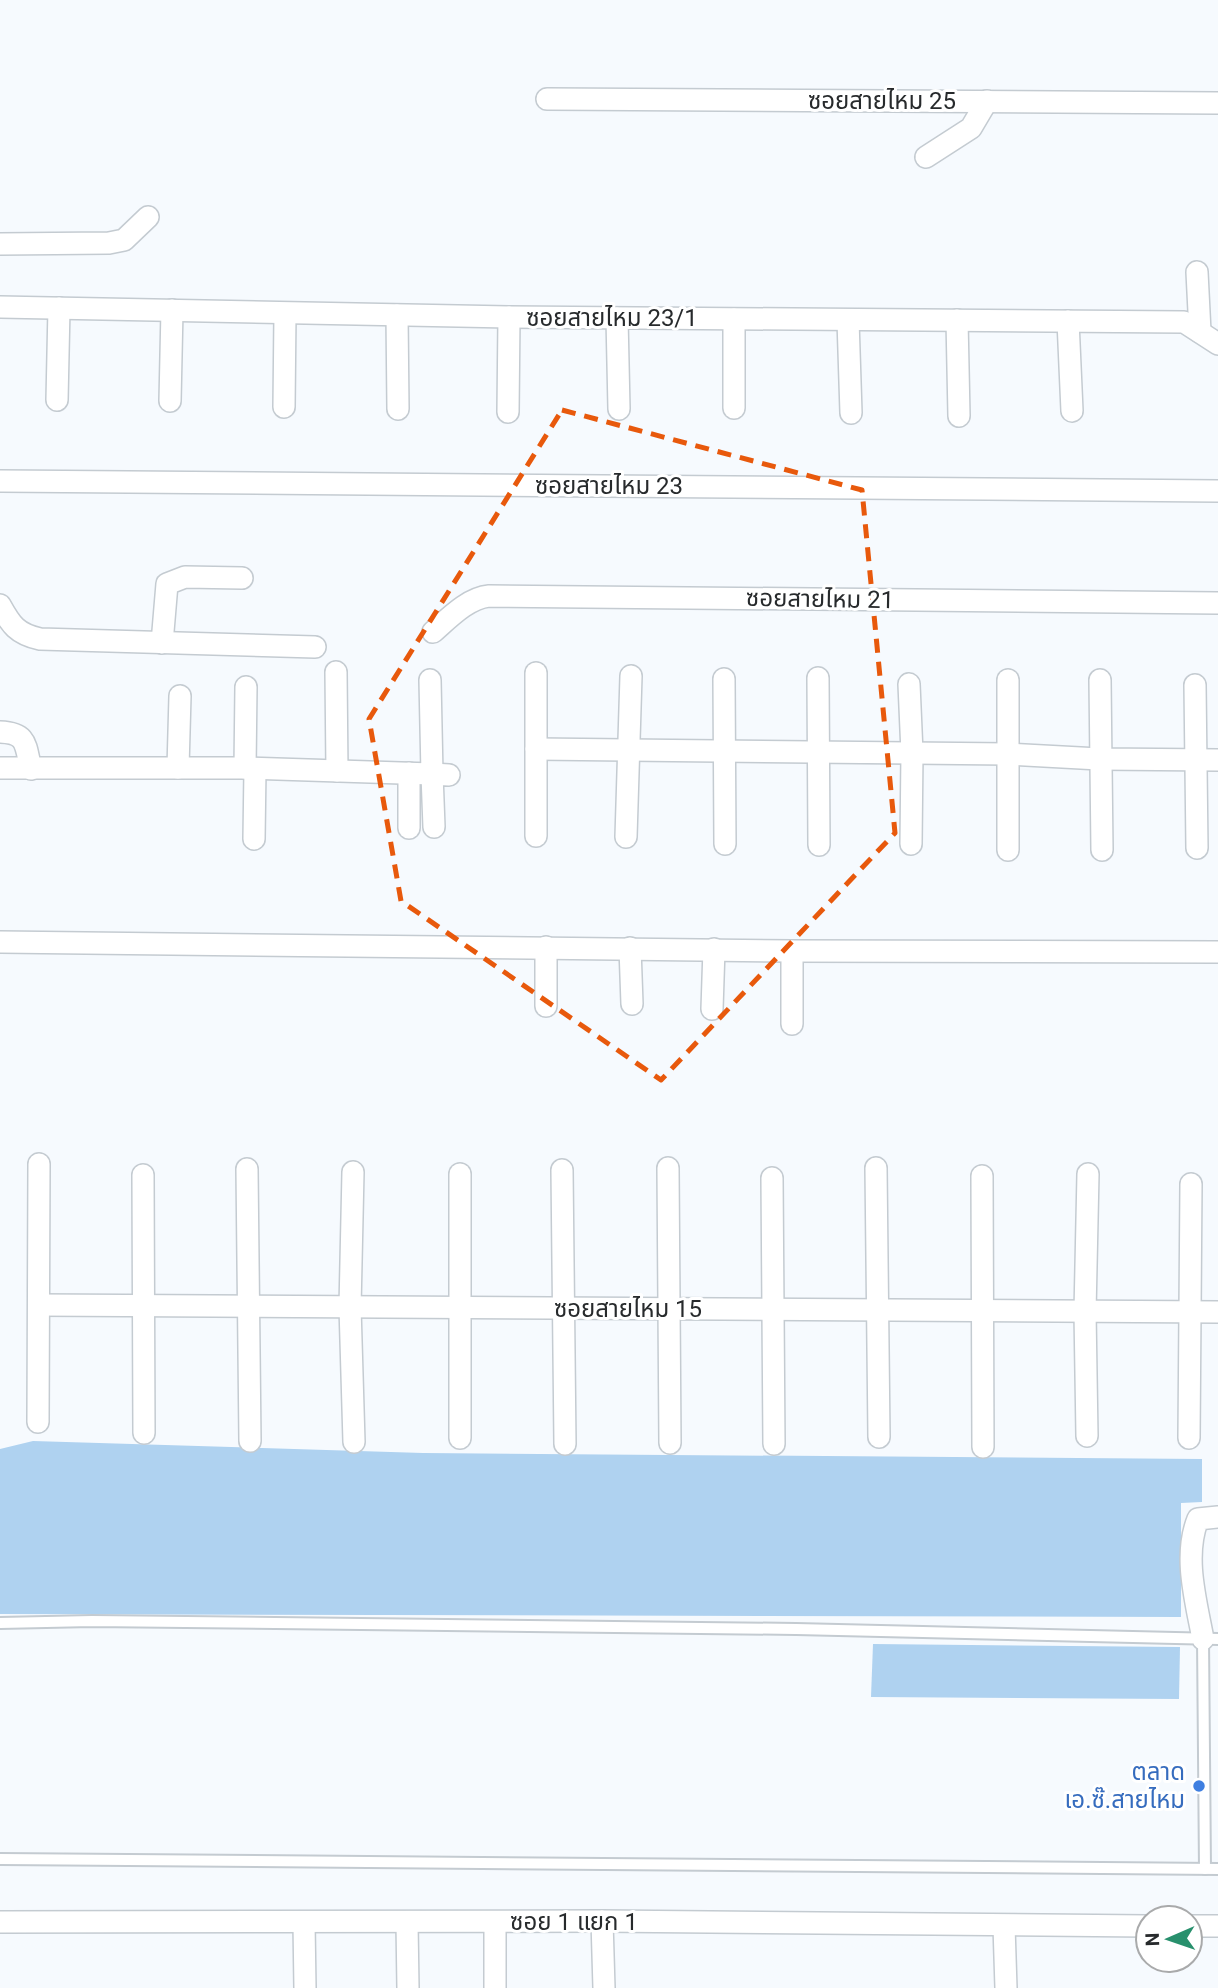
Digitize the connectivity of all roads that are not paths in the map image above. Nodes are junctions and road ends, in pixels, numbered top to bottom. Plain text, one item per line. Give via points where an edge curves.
1 (547, 99) dead end
2 (987, 102) junction
3 (1218, 103) edge
4 (926, 157) dead end
5 (148, 217) dead end
6 (0, 244) edge
7 (1197, 272) dead end
8 (0, 307) edge
9 (59, 308) junction
10 (172, 310) junction
11 (285, 314) junction
12 (397, 315) junction
13 (509, 317) junction
14 (617, 318) junction
15 (734, 319) junction
16 (848, 320) junction
17 (957, 320) junction
18 (1068, 321) junction
19 (1200, 332) junction
20 (1218, 344) edge
21 (57, 400) dead end
22 (170, 401) dead end
23 (284, 407) dead end
24 (734, 408) dead end
25 (398, 409) dead end
26 (619, 409) dead end
27 (1072, 411) dead end
28 (508, 412) dead end
29 (851, 413) dead end
30 (959, 416) dead end
31 (0, 481) edge
32 (1218, 491) edge
33 (242, 578) dead end
34 (1218, 603) edge
35 (0, 605) edge
36 (433, 632) dead end
37 (162, 643) junction
38 (315, 647) dead end
39 (337, 672) dead end
40 (536, 673) dead end
41 (631, 676) dead end
42 (818, 678) dead end
43 (724, 679) dead end
44 (430, 680) dead end
45 (1008, 680) dead end
46 (1100, 680) dead end
47 (909, 684) dead end
48 (1195, 685) dead end
49 (246, 687) dead end
50 (180, 696) dead end
51 (0, 732) edge
52 (536, 749) junction
53 (629, 750) junction
54 (726, 751) junction
55 (818, 752) junction
56 (912, 753) junction
57 (1009, 754) junction
58 (1099, 759) junction
59 (1195, 760) junction
60 (1218, 760) edge
61 (0, 768) edge
62 (178, 768) junction
63 (31, 769) junction
64 (250, 769) junction
65 (337, 771) junction
66 (408, 773) junction
67 (441, 774) junction
68 (434, 827) dead end
69 (409, 828) dead end
70 (536, 836) dead end
71 (626, 837) dead end
72 (254, 839) dead end
73 (725, 844) dead end
74 (911, 844) dead end
75 (819, 845) dead end
76 (1197, 848) dead end
77 (1008, 850) dead end
78 (1102, 850) dead end
79 (0, 942) edge
80 (546, 947) junction
81 (630, 948) junction
82 (713, 949) junction
83 (792, 951) junction
84 (1218, 952) edge
85 (632, 1004) dead end
86 (546, 1006) dead end
87 (712, 1009) dead end
88 (792, 1024) dead end
89 (39, 1164) dead end
90 (668, 1168) dead end
91 (876, 1168) dead end
92 (247, 1169) dead end
93 (562, 1170) dead end
94 (353, 1172) dead end
95 (460, 1174) dead end
96 (1088, 1174) dead end
97 (144, 1175) dead end
98 (982, 1176) dead end
99 (772, 1178) dead end
100 (1191, 1184) dead end
101 (38, 1305) junction
102 (144, 1306) junction
103 (247, 1306) junction
104 (350, 1307) junction
105 (458, 1308) junction
106 (563, 1308) junction
107 (668, 1309) junction
108 (773, 1310) junction
109 (879, 1310) junction
110 (982, 1311) junction
111 (1085, 1312) junction
112 (1189, 1312) junction
113 (1218, 1312) edge
114 (38, 1422) dead end
115 (144, 1433) dead end
116 (1087, 1436) dead end
117 (879, 1437) dead end
118 (1189, 1437) dead end
119 (460, 1438) dead end
120 (250, 1441) dead end
121 (354, 1442) dead end
122 (670, 1443) dead end
123 (565, 1444) dead end
124 (774, 1444) dead end
125 (983, 1447) dead end
126 (1218, 1517) edge
127 (0, 1623) edge
128 (1210, 1639) edge
129 (0, 1859) edge
130 (1205, 1869) junction
131 (1218, 1869) edge
132 (602, 1921) junction
133 (0, 1922) edge
134 (304, 1923) junction
135 (407, 1923) junction
136 (495, 1923) junction
137 (1004, 1926) junction
138 (1134, 1926) edge
139 (305, 1988) edge
140 (408, 1988) edge
141 (495, 1988) edge
142 (604, 1988) edge
143 (1006, 1988) edge

1 - 2 street, ซอยสายไหม 25
2 - 3 street, ซอยสายไหม 25
2 - 4 street via 971,128
5 - 6 street via 124,240 109,243
7 - 19 street
8 - 9 street, ซอยสายไหม 23/1
9 - 10 street, ซอยสายไหม 23/1
9 - 21 street
10 - 11 street, ซอยสายไหม 23/1
10 - 22 street
11 - 12 street, ซอยสายไหม 23/1
11 - 23 street
12 - 13 street, ซอยสายไหม 23/1
12 - 25 street
13 - 14 street, ซอยสายไหม 23/1
13 - 28 street
14 - 15 street, ซอยสายไหม 23/1
14 - 26 street
15 - 16 street, ซอยสายไหม 23/1
15 - 24 street
16 - 17 street, ซอยสายไหม 23/1
16 - 29 street
17 - 18 street, ซอยสายไหม 23/1
17 - 30 street
18 - 19 street, ซอยสายไหม 23/1 via 1184,322
18 - 27 street
19 - 20 street, ซอยสายไหม 23/1
31 - 32 street, ซอยสายไหม 23
33 - 37 street via 186,577 167,584
34 - 36 street, ซอยสายไหม 21 via 489,596 464,607
35 - 37 street via 23,636
37 - 38 street
39 - 65 street
40 - 52 street
41 - 53 street
42 - 55 street
43 - 54 street
44 - 67 street
45 - 57 street
46 - 58 street
47 - 56 street
48 - 59 street
49 - 64 street
50 - 62 street
51 - 63 street via 21,737
52 - 53 street
52 - 70 street
53 - 54 street
53 - 71 street
54 - 55 street
54 - 73 street
55 - 56 street
55 - 75 street
56 - 57 street
56 - 74 street
57 - 58 street
57 - 77 street
58 - 59 street
58 - 78 street
59 - 60 street
59 - 76 street
61 - 63 street
62 - 63 street
62 - 64 street
64 - 65 street
64 - 72 street
65 - 66 street
66 - 67 street
66 - 69 street
67 - 68 street
79 - 80 street
80 - 81 street
80 - 86 street
81 - 82 street
81 - 85 street
82 - 83 street
82 - 87 street
83 - 84 street
83 - 88 street
89 - 101 street
90 - 107 street
91 - 109 street
92 - 103 street
93 - 106 street
94 - 104 street
95 - 105 street
96 - 111 street
97 - 102 street
98 - 110 street
99 - 108 street
100 - 112 street
101 - 102 street, ซอยสายไหม 15
101 - 114 street
102 - 103 street, ซอยสายไหม 15
102 - 115 street
103 - 104 street, ซอยสายไหม 15
103 - 120 street
104 - 105 street, ซอยสายไหม 15
104 - 121 street
105 - 106 street, ซอยสายไหม 15
105 - 119 street
106 - 107 street, ซอยสายไหม 15
106 - 123 street
107 - 108 street, ซอยสายไหม 15
107 - 122 street
108 - 109 street, ซอยสายไหม 15
108 - 124 street
109 - 110 street, ซอยสายไหม 15
109 - 117 street
110 - 111 street, ซอยสายไหม 15
110 - 125 street
111 - 112 street, ซอยสายไหม 15
111 - 116 street
112 - 113 street, ซอยสายไหม 15
112 - 118 street
126 - 128 street via 1198,1519 1192,1534 1192,1578
127 - 128 lane via 796,1629
128 - 130 lane
129 - 130 lane
130 - 131 lane
132 - 136 street, ซอย 1 แยก 1
132 - 137 street, ซอย 1 แยก 1
132 - 142 street
133 - 134 street, ซอย 1 แยก 1
134 - 135 street, ซอย 1 แยก 1
134 - 139 street
135 - 136 street, ซอย 1 แยก 1
135 - 140 street
136 - 141 street
137 - 138 street, ซอย 1 แยก 1
137 - 143 street

